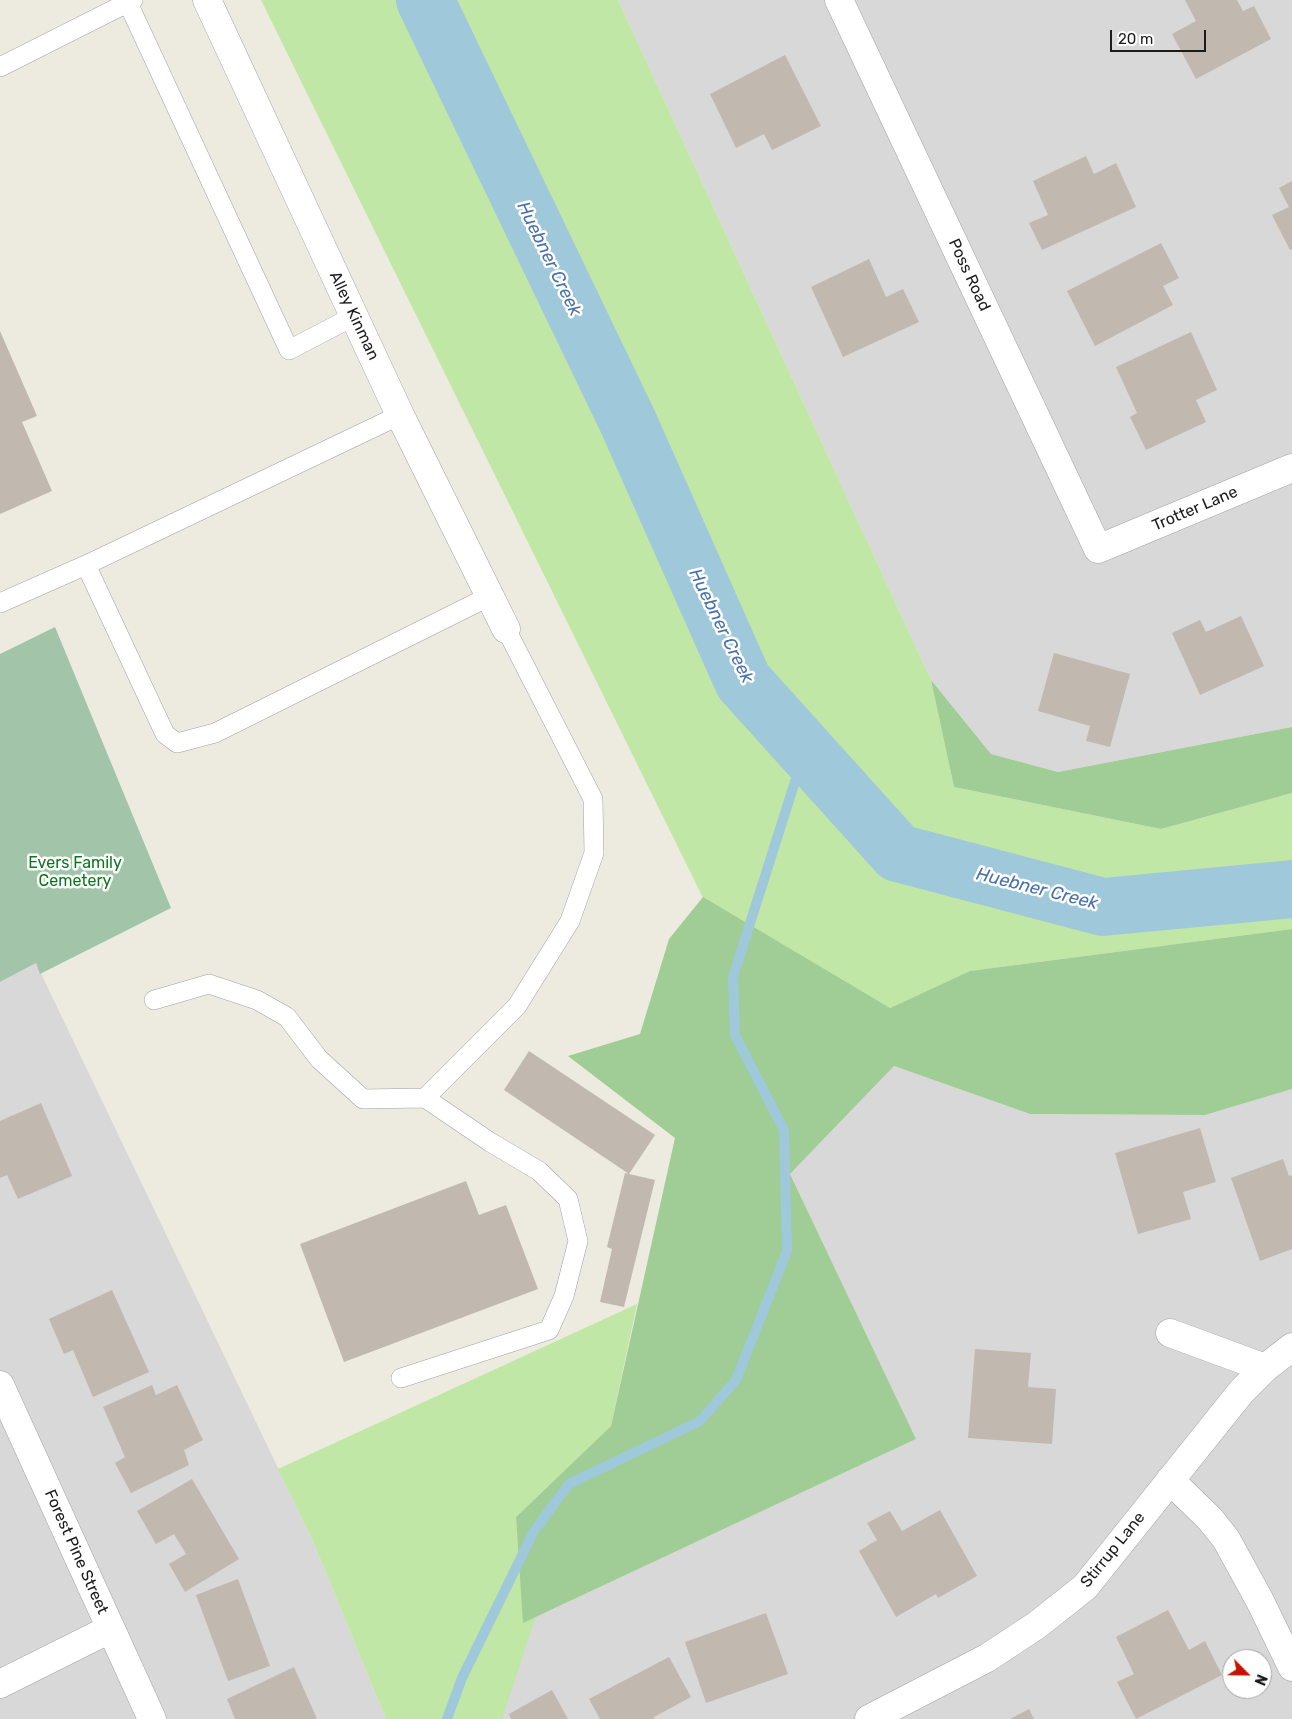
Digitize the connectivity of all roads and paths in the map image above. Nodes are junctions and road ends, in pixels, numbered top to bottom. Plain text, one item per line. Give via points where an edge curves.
1 (207, 0) edge
2 (839, 0) edge
3 (131, 1) edge
4 (0, 67) edge
5 (354, 316) junction
6 (400, 415) junction
7 (1292, 468) edge
8 (1098, 549) joint
9 (86, 565) junction
10 (490, 596) junction
11 (0, 603) edge
12 (506, 629) joint
13 (154, 1000) dead end
14 (425, 1098) junction
15 (1170, 1333) dead end
16 (1292, 1348) edge
17 (1265, 1368) junction
18 (401, 1378) dead end
19 (0, 1385) edge
20 (1170, 1480) junction
21 (110, 1629) junction
22 (1292, 1667) edge
23 (0, 1684) edge
24 (152, 1719) edge
25 (869, 1719) edge

1 - 5 street, Alley Kinman
2 - 8 street, Poss Road
3 - 4 lane
3 - 5 lane via 289,350
5 - 6 street, Alley Kinman
6 - 9 lane
6 - 10 street, Alley Kinman
7 - 8 street, Trotter Lane
9 - 10 lane via 165,734 177,743 216,733
9 - 11 lane
10 - 12 street, Alley Kinman
12 - 14 lane via 593,799 594,853 570,921 517,1006
13 - 14 lane via 209,984 257,1000 287,1017 319,1059 363,1098
14 - 18 lane via 539,1170 568,1198 578,1241 564,1296 549,1330
15 - 17 street
16 - 17 street, Stirrup Lane
17 - 20 street, Stirrup Lane via 1241,1392
19 - 21 street, Forest Pine Street
20 - 22 street via 1226,1539
20 - 25 street, Stirrup Lane via 1085,1587 1037,1625 987,1658
21 - 23 street
21 - 24 street, Forest Pine Street

